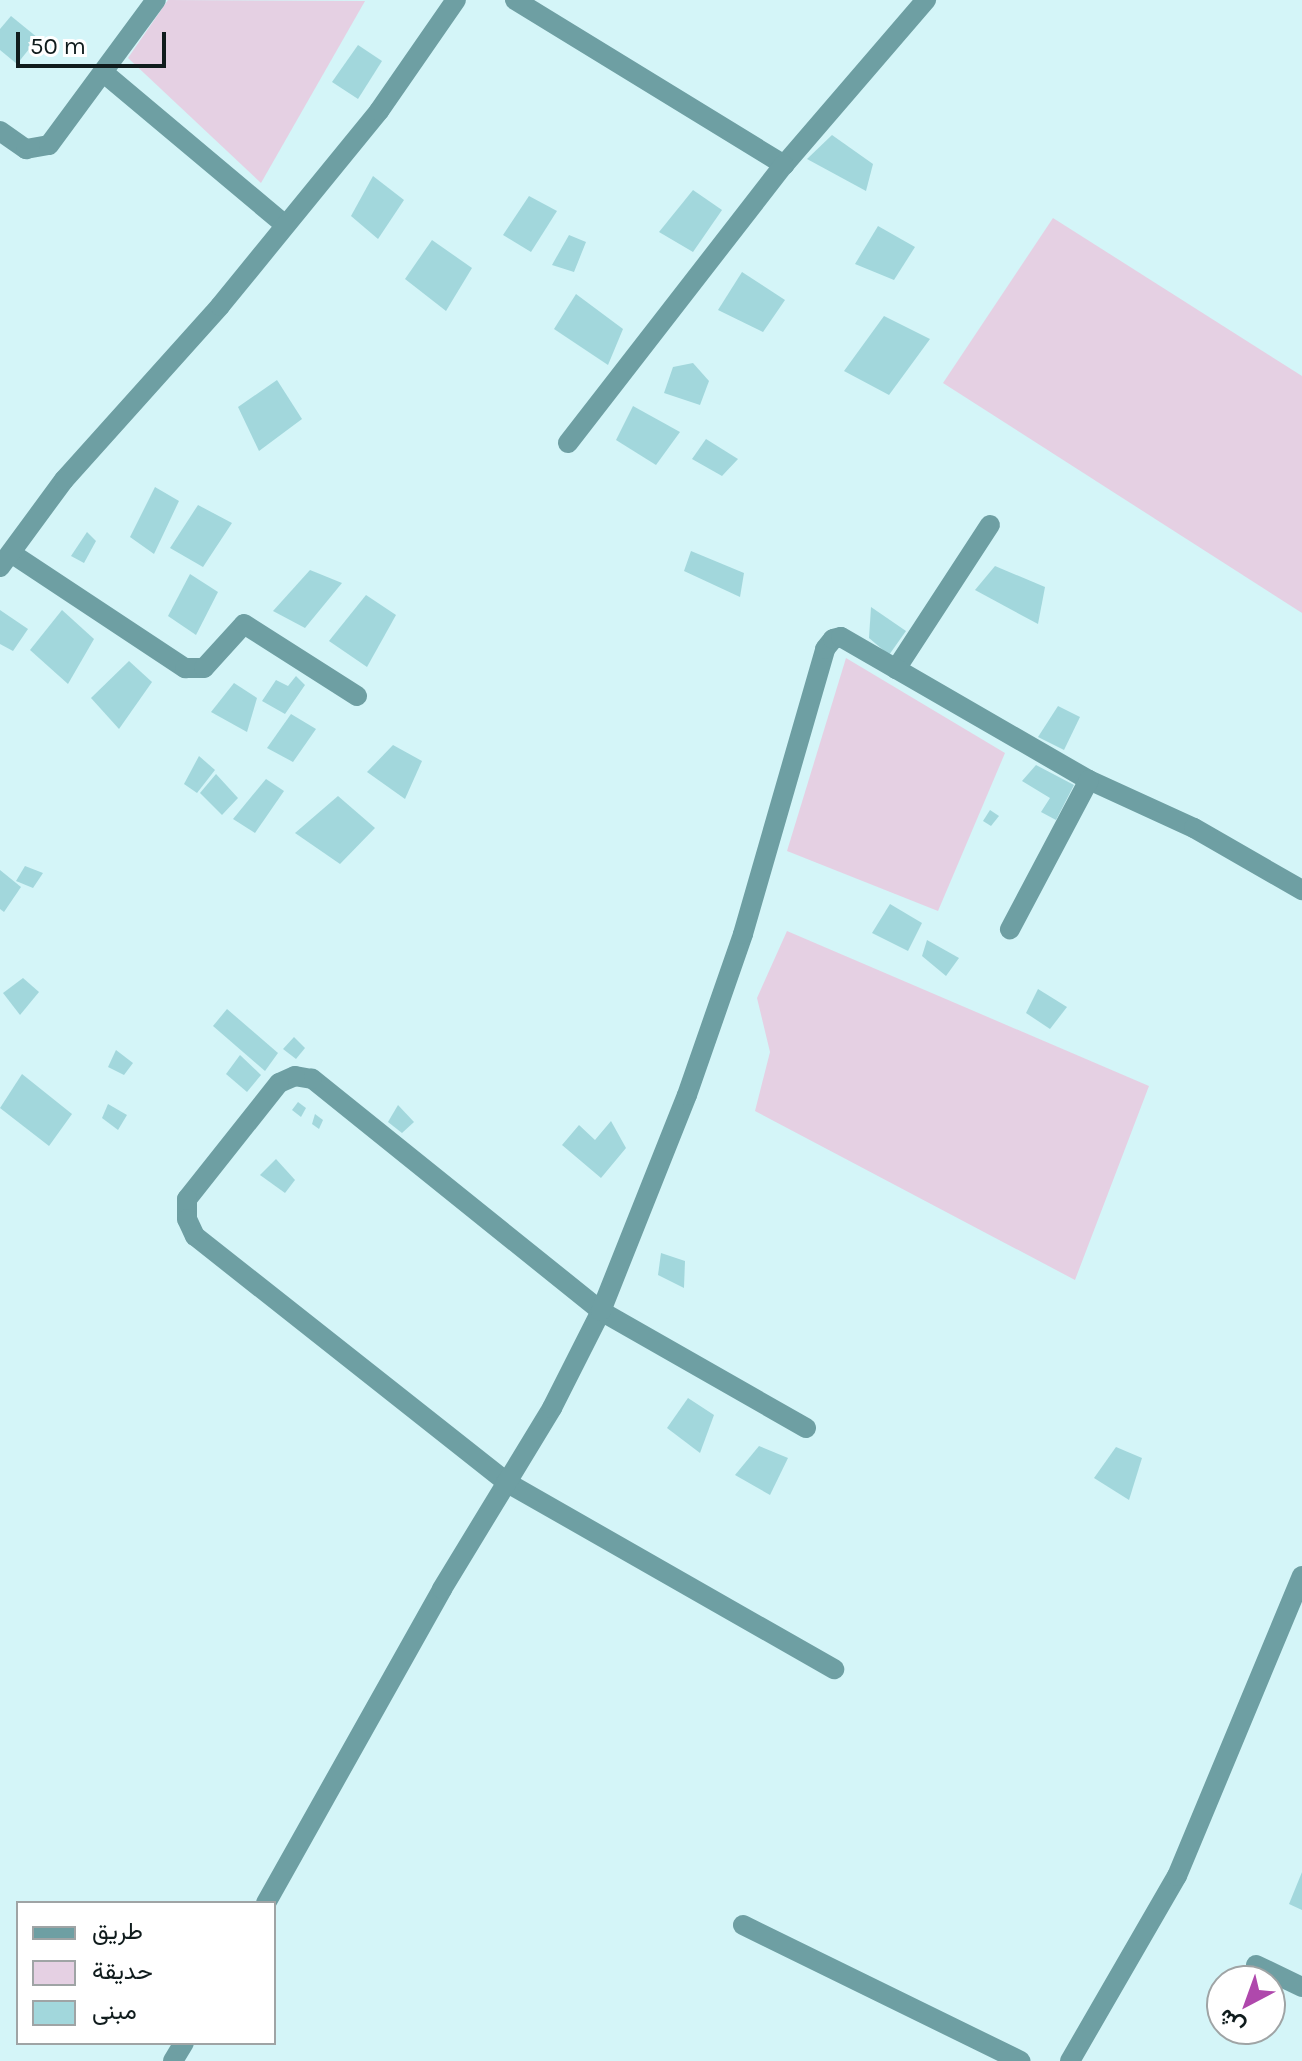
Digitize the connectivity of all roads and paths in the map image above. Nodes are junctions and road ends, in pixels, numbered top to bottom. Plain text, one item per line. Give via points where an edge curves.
1 (156, 0) edge
2 (456, 0) edge
3 (515, 0) edge
4 (926, 0) edge
5 (104, 73) junction
6 (0, 131) edge
7 (784, 165) junction
8 (285, 225) junction
9 (568, 443) dead end
10 (990, 525) dead end
11 (5, 560) edge
12 (896, 669) junction
13 (357, 696) dead end
14 (1089, 780) junction
15 (1302, 890) edge
16 (1010, 929) dead end
17 (601, 1311) junction
18 (806, 1428) dead end
19 (506, 1482) junction
20 (1302, 1576) edge
21 (834, 1669) dead end
22 (267, 1901) edge
23 (743, 1925) dead end
24 (1020, 2061) edge
25 (1070, 2061) edge

1 - 5 street
2 - 8 street via 379,111
3 - 7 street
4 - 7 street
5 - 6 street via 49,145 26,149
5 - 8 street
7 - 9 street
8 - 11 street via 64,480
10 - 12 street
11 - 13 street via 185,668 204,668 244,624
12 - 14 street
12 - 17 street via 841,637 825,649 743,934 687,1095
14 - 15 street via 1194,828
14 - 16 street
17 - 18 street
17 - 19 street
17 - 19 street via 312,1079 295,1076 279,1083 187,1199 187,1219 195,1236
19 - 21 street
19 - 22 street
20 - 25 street via 1177,1876
23 - 24 street

